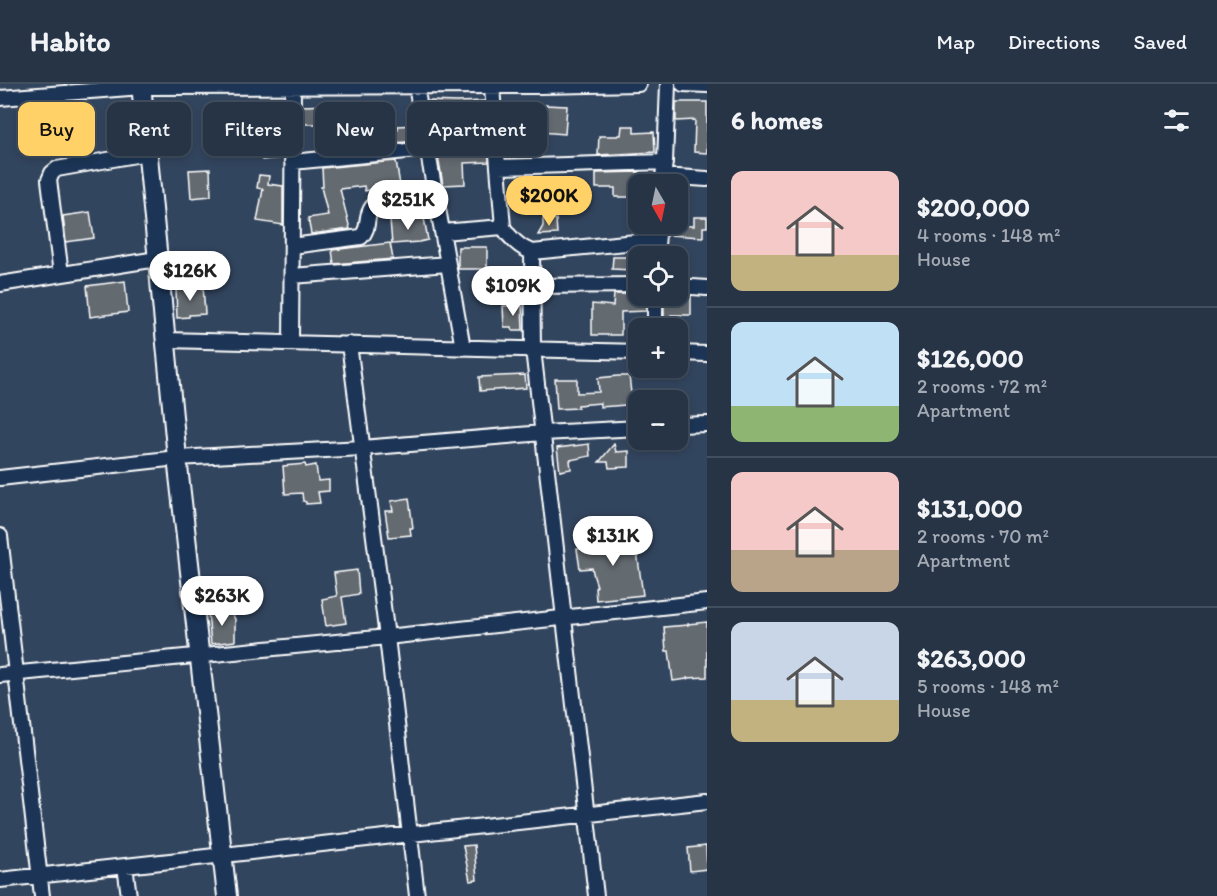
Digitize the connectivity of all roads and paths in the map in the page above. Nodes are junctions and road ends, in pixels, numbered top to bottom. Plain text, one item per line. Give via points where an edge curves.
1 (626, 84) edge
2 (639, 84) edge
3 (668, 84) edge
4 (683, 84) edge
5 (142, 85) edge
6 (223, 85) edge
7 (476, 85) edge
8 (540, 85) edge
9 (707, 85) edge
10 (302, 86) edge
11 (416, 86) junction
12 (492, 86) junction
13 (0, 98) edge
14 (143, 102) edge
15 (419, 102) edge
16 (407, 151) edge
17 (130, 156) edge
18 (147, 156) edge
19 (429, 156) edge
20 (292, 162) junction
21 (498, 167) junction
22 (663, 174) edge
23 (688, 176) edge
24 (707, 178) edge
25 (435, 189) junction
26 (502, 227) junction
27 (442, 232) junction
28 (657, 234) edge
29 (657, 240) junction
30 (292, 246) junction
31 (657, 246) edge
32 (532, 252) junction
33 (157, 259) junction
34 (448, 264) junction
35 (61, 274) junction
36 (292, 276) junction
37 (0, 284) edge
38 (628, 285) edge
39 (532, 286) junction
40 (688, 287) edge
41 (707, 288) edge
42 (166, 340) junction
43 (291, 343) junction
44 (349, 344) junction
45 (464, 348) junction
46 (533, 349) junction
47 (628, 352) edge
48 (688, 353) edge
49 (707, 354) edge
50 (707, 424) edge
51 (688, 425) edge
52 (628, 429) edge
53 (543, 433) junction
54 (362, 448) junction
55 (177, 458) junction
56 (0, 478) edge
57 (0, 536) edge
58 (707, 602) edge
59 (565, 618) junction
60 (387, 638) junction
61 (199, 655) junction
62 (16, 673) junction
63 (0, 675) edge
64 (707, 801) edge
65 (588, 815) junction
66 (410, 834) junction
67 (222, 855) junction
68 (125, 866) junction
69 (40, 874) junction
70 (0, 880) edge
71 (42, 896) edge
72 (129, 896) edge
73 (227, 896) edge
74 (417, 896) edge
75 (596, 896) edge

1 - 2 street
1 - 8 street
3 - 22 street
4 - 9 street
5 - 6 street
5 - 13 street
5 - 14 street
6 - 10 street
7 - 11 street
7 - 12 street
8 - 12 street
10 - 11 street
10 - 20 street
11 - 15 street
12 - 21 street
16 - 20 street
17 - 35 street via 52,173 49,180
18 - 33 street
19 - 25 street
20 - 30 street
21 - 22 street
21 - 26 street
23 - 24 street
25 - 27 street
25 - 30 street via 375,202 361,237
26 - 27 street
26 - 32 street via 516,243
27 - 34 street
28 - 29 street
29 - 31 street
29 - 32 street
30 - 36 street
32 - 39 street
33 - 35 street
33 - 42 street
34 - 36 street
34 - 45 street
35 - 37 street
36 - 43 street
38 - 39 street
39 - 46 street
40 - 41 street
42 - 43 street
42 - 55 street
43 - 44 street
44 - 45 street
44 - 54 street
45 - 46 street
46 - 47 street
46 - 53 street
48 - 49 street
50 - 51 street
52 - 53 street
53 - 54 street
53 - 59 street
54 - 55 street
54 - 60 street
55 - 56 street
55 - 61 street
57 - 62 street
58 - 59 street
59 - 60 street
59 - 65 street
60 - 61 street
60 - 66 street
61 - 62 street
61 - 67 street
62 - 63 street
62 - 69 street
64 - 65 street
65 - 66 street
65 - 75 street
66 - 67 street
66 - 74 street
67 - 68 street
67 - 73 street
68 - 69 street
68 - 72 street
69 - 70 street
69 - 71 street

